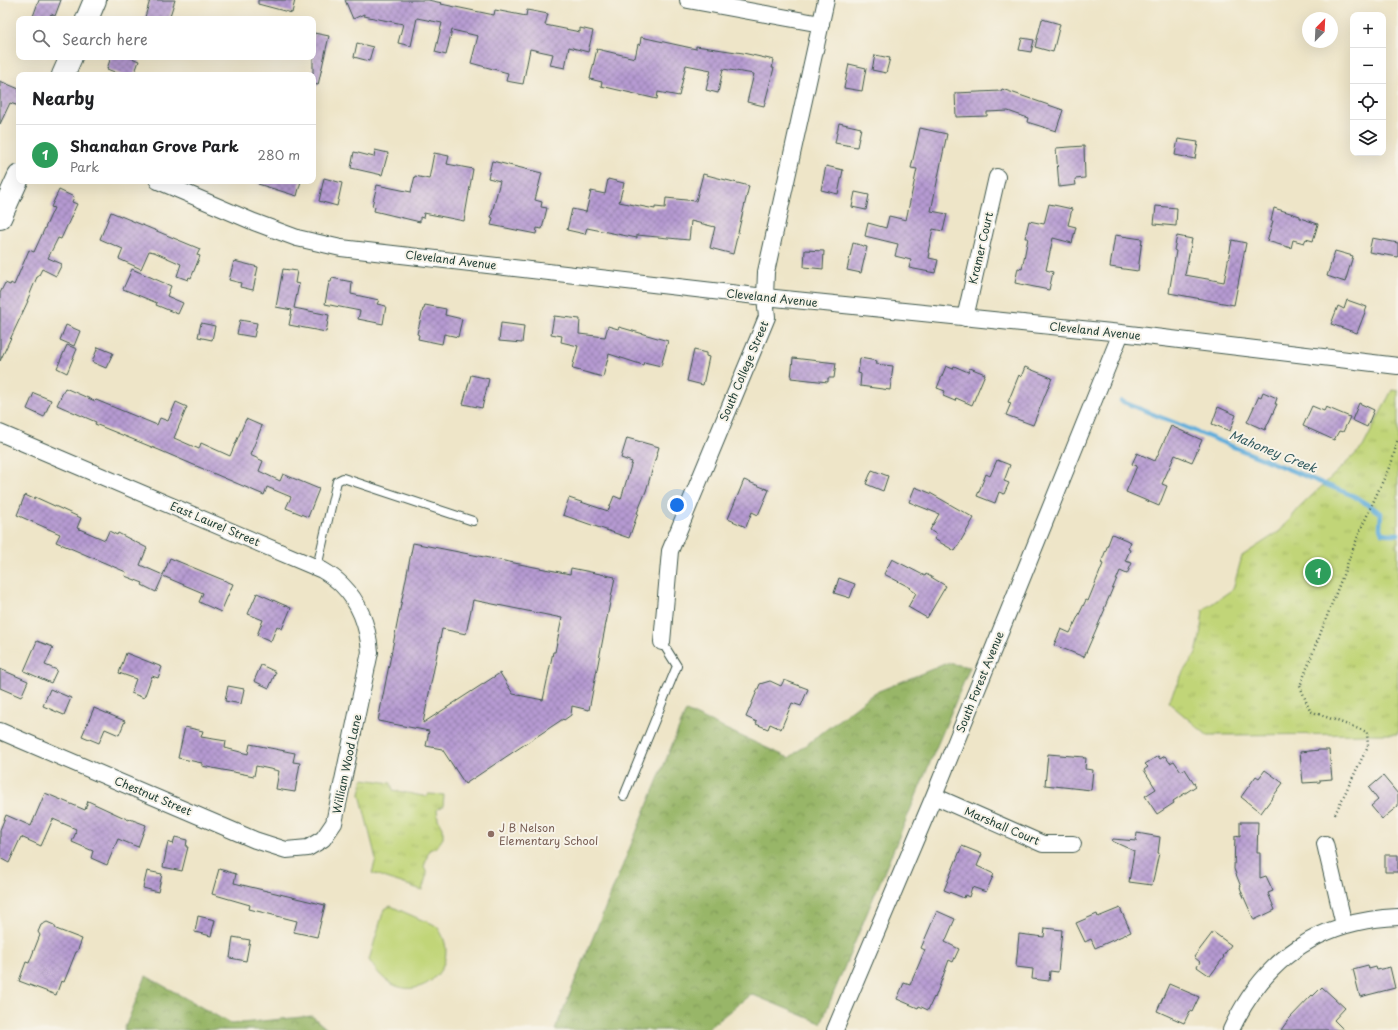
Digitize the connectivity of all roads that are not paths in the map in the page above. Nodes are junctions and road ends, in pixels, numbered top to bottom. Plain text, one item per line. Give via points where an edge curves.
1 (95, 0) edge
2 (688, 0) edge
3 (826, 0) edge
4 (88, 16) edge
5 (821, 24) junction
6 (70, 60) edge
7 (64, 72) edge
8 (998, 177) dead end
9 (16, 183) edge
10 (165, 184) edge
11 (0, 218) edge
12 (765, 297) junction
13 (965, 318) junction
14 (1120, 333) junction
15 (1398, 366) edge
16 (0, 433) edge
17 (473, 521) dead end
18 (317, 567) junction
19 (662, 642) joint
20 (367, 669) joint
21 (0, 731) edge
22 (624, 796) dead end
23 (934, 796) junction
24 (1073, 844) dead end
25 (1325, 844) dead end
26 (308, 848) joint
27 (1398, 917) edge
28 (1344, 925) junction
29 (835, 1030) edge
30 (1232, 1030) edge

1 - 4 street
2 - 5 street
3 - 5 street, South College Street
5 - 12 street, South College Street via 766,272
6 - 7 street
8 - 13 street, Kramer Court
9 - 11 street
10 - 12 street, Cleveland Avenue via 297,238 341,248
12 - 13 street, Cleveland Avenue
12 - 19 street, South College Street via 767,317 670,551
13 - 14 street, Cleveland Avenue
14 - 15 street, Cleveland Avenue
14 - 23 street, South Forest Avenue
16 - 18 street, East Laurel Street
17 - 18 lane via 342,478 337,481
18 - 20 street, East Laurel Street via 342,584 364,619 370,652
19 - 22 lane via 677,666
20 - 26 street, William Wood Lane via 334,823 323,839
21 - 26 street, Chestnut Street via 255,840 286,850
23 - 24 street, Marshall Court via 1043,844
23 - 29 street, South Forest Avenue
25 - 28 street
27 - 28 street via 1376,918
28 - 30 street via 1299,947 1276,965 1240,1010

